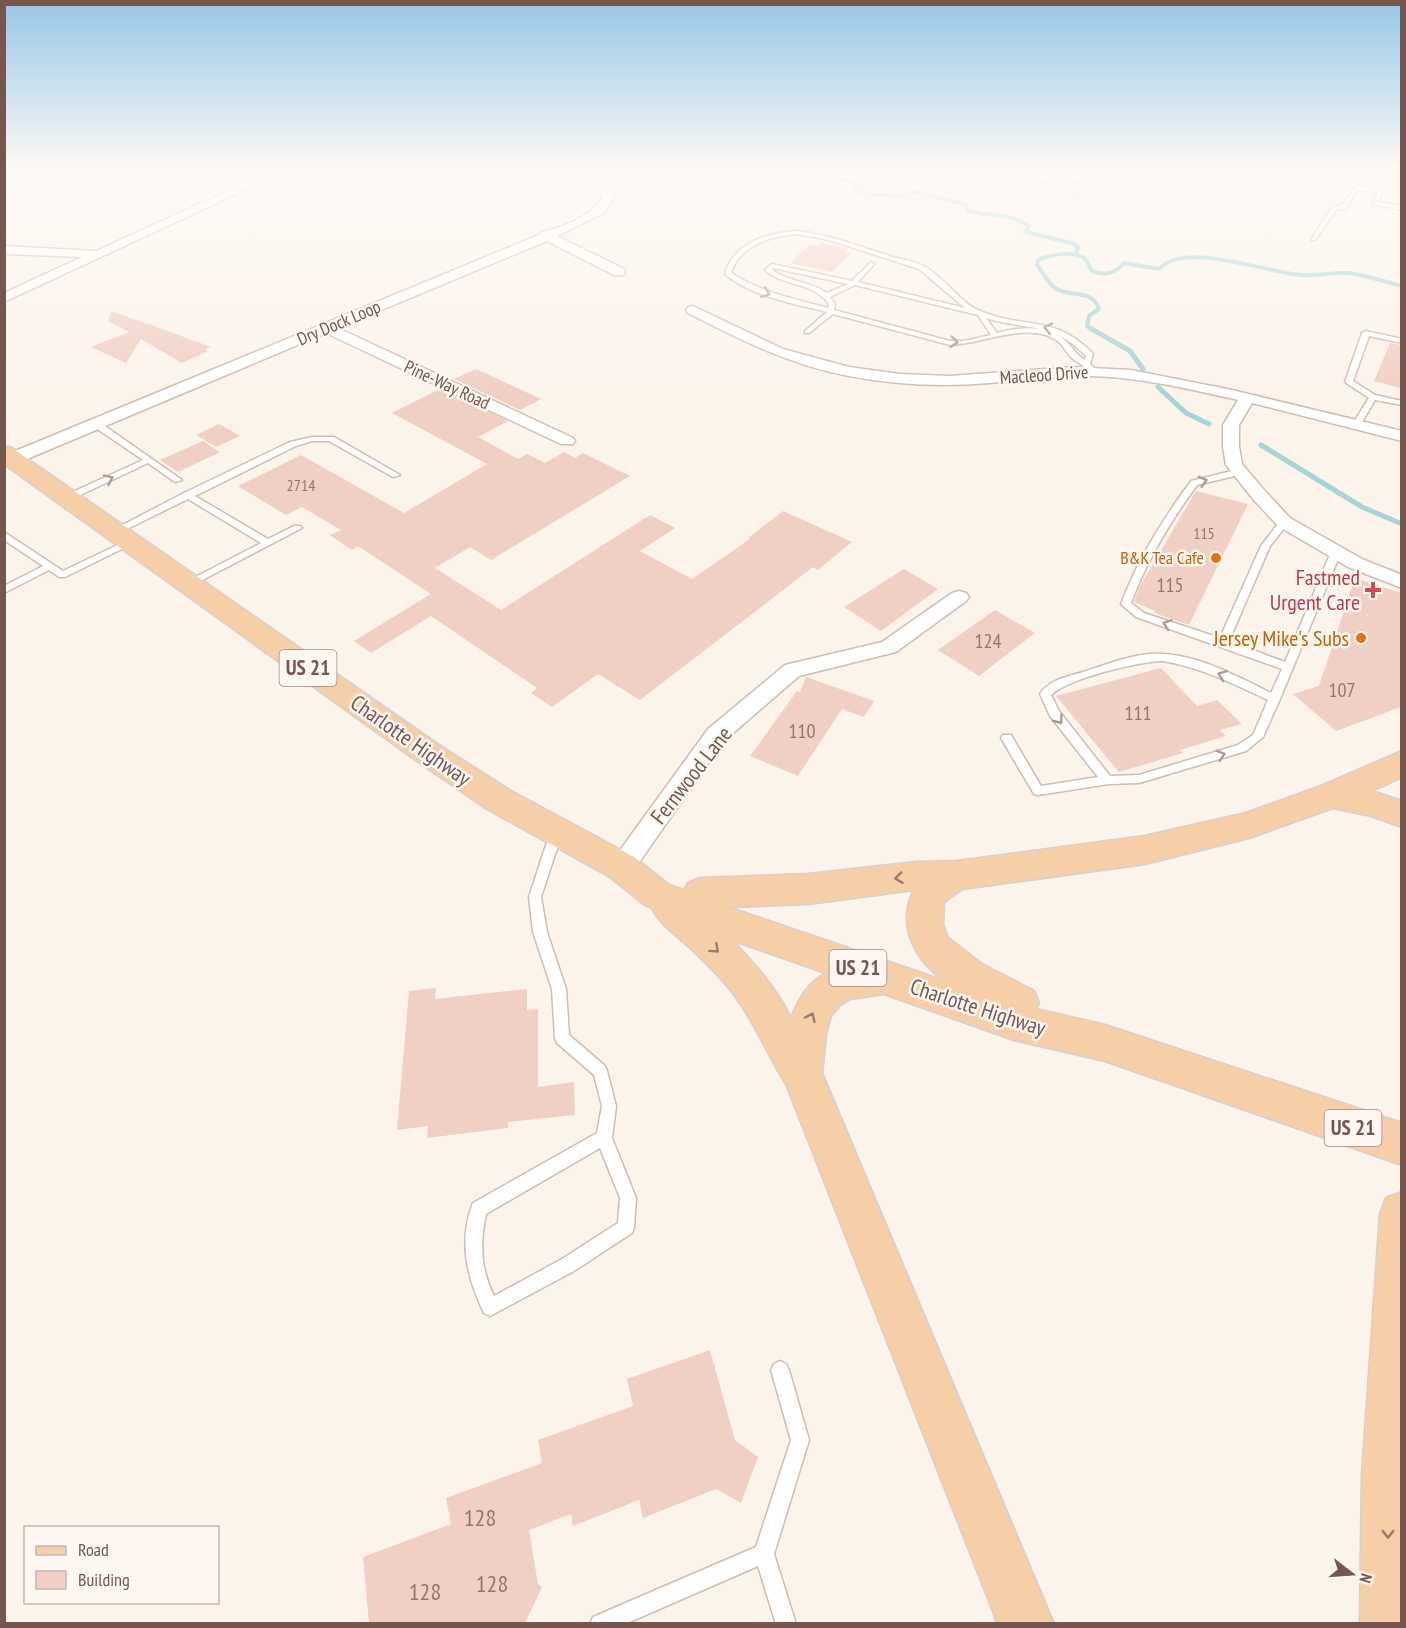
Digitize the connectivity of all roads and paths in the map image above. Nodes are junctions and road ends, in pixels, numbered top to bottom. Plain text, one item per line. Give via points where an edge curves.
1 (122, 245) edge
2 (522, 245) edge
3 (565, 245) edge
4 (753, 245) edge
5 (848, 245) edge
6 (4, 250) edge
7 (100, 255) junction
8 (870, 264) dead end
9 (619, 272) dead end
10 (854, 283) junction
11 (827, 296) junction
12 (4, 298) edge
13 (693, 310) dead end
14 (830, 313) junction
15 (980, 314) junction
16 (326, 328) junction
17 (807, 332) dead end
18 (994, 334) junction
19 (1401, 341) edge
20 (1090, 367) junction
21 (1373, 397) junction
22 (1247, 398) junction
23 (1401, 403) edge
24 (96, 424) junction
25 (1356, 425) junction
26 (1401, 436) edge
27 (567, 441) dead end
28 (149, 460) junction
29 (10, 461) edge
30 (1240, 472) junction
31 (396, 475) dead end
32 (178, 480) dead end
33 (187, 495) junction
34 (69, 497) junction
35 (1284, 522) junction
36 (297, 528) dead end
37 (4, 535) edge
38 (123, 536) junction
39 (268, 543) junction
40 (1336, 552) junction
41 (50, 566) junction
42 (1401, 582) edge
43 (189, 584) junction
44 (4, 590) edge
45 (959, 597) dead end
46 (1222, 643) junction
47 (1288, 667) junction
48 (1275, 699) junction
49 (1007, 738) dead end
50 (1401, 763) edge
51 (1109, 780) junction
52 (1332, 795) junction
53 (1401, 814) edge
54 (556, 833) junction
55 (622, 867) junction
56 (957, 875) junction
57 (700, 893) junction
58 (657, 895) junction
59 (885, 978) junction
60 (1020, 1003) junction
61 (1106, 1043) junction
62 (801, 1073) junction
63 (604, 1138) junction
64 (1401, 1144) edge
65 (1401, 1214) edge
66 (780, 1370) dead end
67 (764, 1554) junction
68 (600, 1623) edge
69 (786, 1623) edge
70 (1026, 1623) edge
71 (1388, 1623) edge

1 - 7 street
2 - 16 street, Dry Dock Loop
3 - 9 street
4 -> 14 lane via 738,255 728,274 745,285
15 -> 5 lane via 920,267
6 - 7 street
7 - 12 street
8 - 10 lane
10 - 11 lane
10 - 11 lane via 784,267 772,266 768,270
10 - 15 lane
11 - 14 lane via 832,304
13 - 20 street, Macleod Drive via 780,353 872,375 976,380
14 - 17 lane
14 -> 18 lane via 950,343 977,342
15 - 18 lane
20 -> 15 lane via 1090,356 1079,342 1059,331
16 - 24 street, Dry Dock Loop
16 - 27 street, Pine-Way Road
18 - 20 lane via 1018,330 1042,333 1058,339
19 - 21 lane via 1365,333 1349,382
20 - 22 street, Macleod Drive
21 - 23 lane
21 - 25 lane
22 - 25 street, Macleod Drive
22 - 30 street via 1231,424 1234,465
24 - 28 lane
24 - 29 street, Dry Dock Loop
25 - 26 street, Macleod Drive
28 - 32 lane
34 -> 28 lane
29 - 34 main road, Charlotte Highway / US 21
30 - 35 street
46 -> 30 lane via 1140,615 1126,604 1132,585 1194,483
31 - 33 lane via 331,439 312,439 293,444
33 - 38 lane
33 - 39 lane
34 - 38 main road, Charlotte Highway / US 21
35 - 40 street
35 - 46 lane via 1266,546
36 - 39 lane
37 - 41 lane
38 - 41 lane via 62,575
38 - 43 main road, Charlotte Highway / US 21
39 - 43 lane
40 - 42 street
40 - 47 lane
41 - 44 lane
43 - 54 main road, Charlotte Highway / US 21 via 428,753
45 - 55 street, Fernwood Lane via 889,647 792,670 716,735
46 - 47 lane
47 - 48 lane
51 -> 48 lane via 1139,779 1242,748 1257,737
48 -> 51 lane via 1224,675 1180,661 1150,657 1056,684 1045,694 1054,713
49 - 51 lane via 1038,791
50 - 52 main road
52 - 53 main road
52 - 56 main road via 1249,825 1145,850
54 - 55 main road, Charlotte Highway / US 21
54 - 63 lane via 535,897 540,932 560,989 562,1038 600,1071 609,1106
55 - 57 main road, Charlotte Highway / US 21
55 - 58 main road, Charlotte Highway / US 21
56 -> 57 main road via 808,889
56 - 60 main road via 941,882 928,897 927,936 943,958
57 - 60 main road, Charlotte Highway / US 21
58 - 59 main road, Charlotte Highway / US 21
58 -> 62 main road via 745,979 767,1010
59 - 61 main road, Charlotte Highway / US 21 via 1014,1022
62 -> 59 main road via 804,1033 819,1001 844,982
60 - 61 main road, Charlotte Highway / US 21
61 - 64 main road, Charlotte Highway / US 21
62 - 70 main road
63 - 63 lane via 479,1209 471,1244 477,1281 490,1307 568,1266 626,1227 628,1198
65 -> 71 main road via 1388,1475
66 - 67 lane via 800,1440
67 - 68 lane
67 - 69 lane

